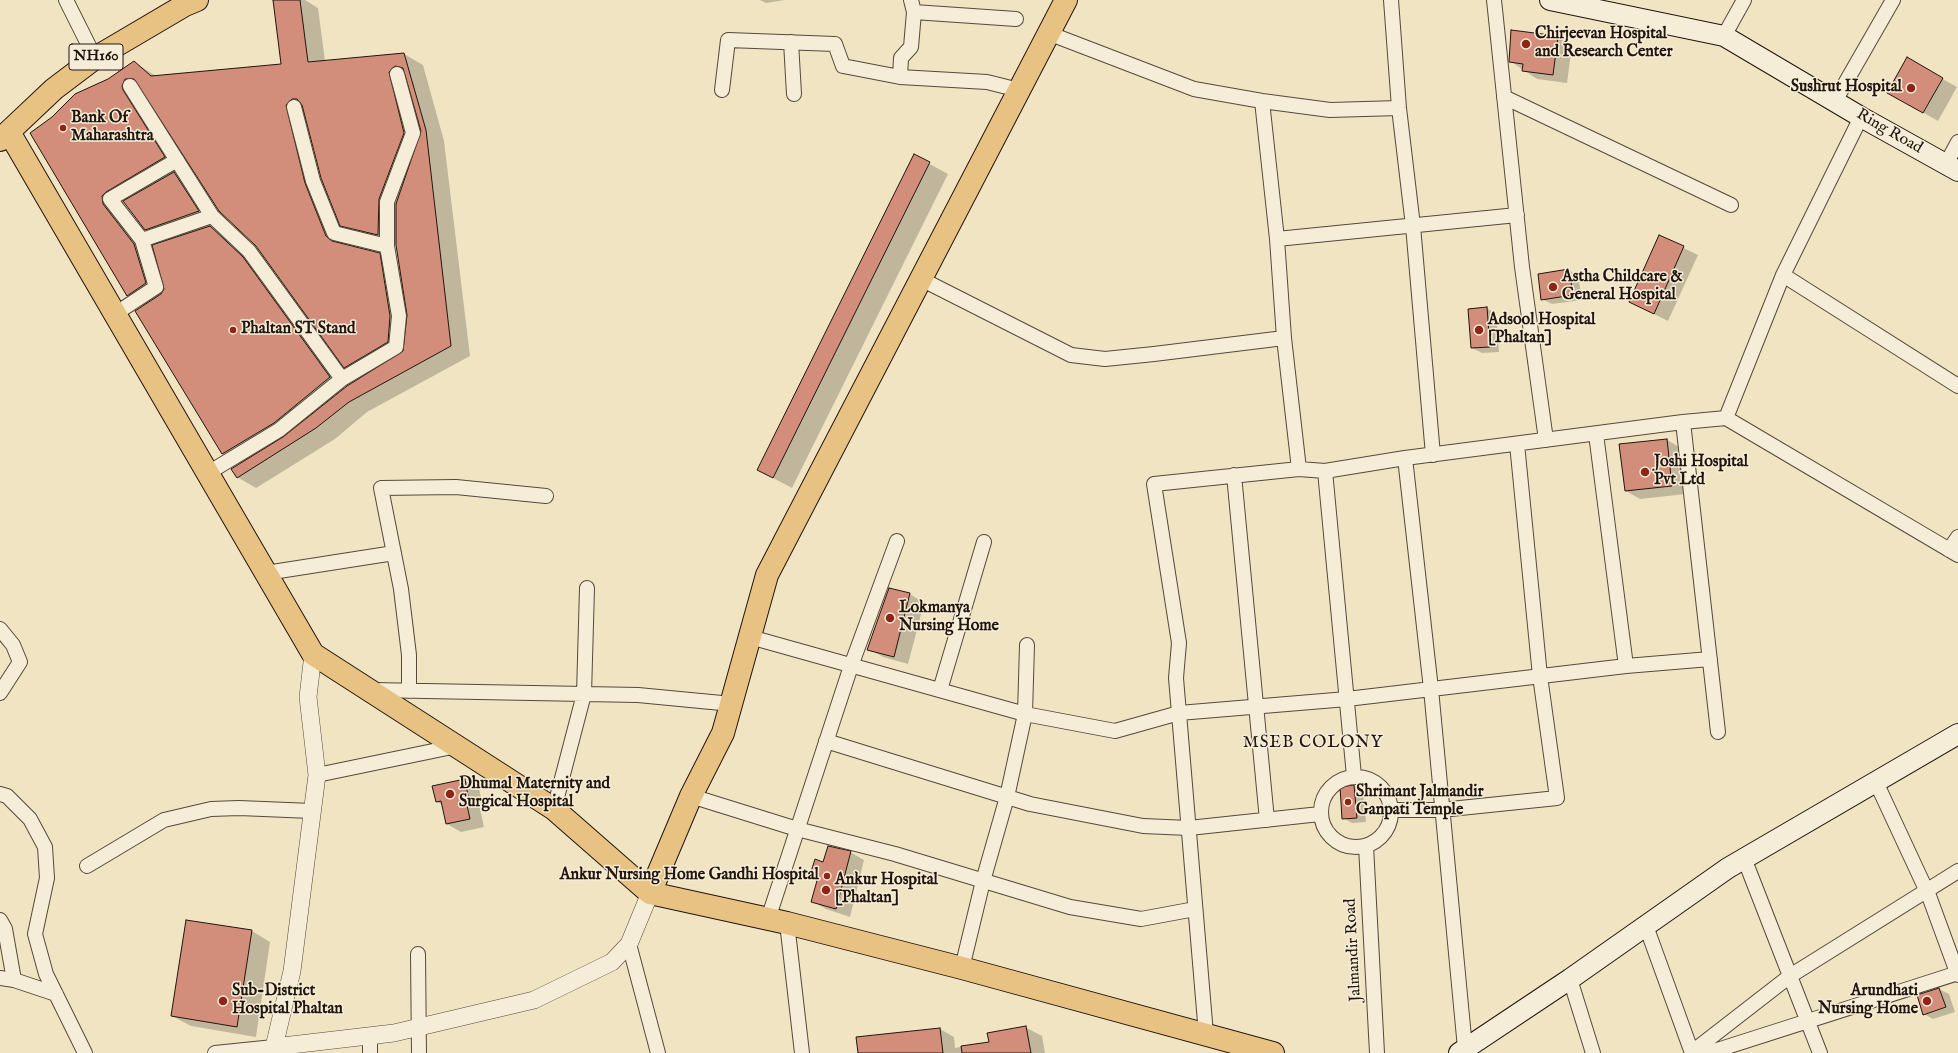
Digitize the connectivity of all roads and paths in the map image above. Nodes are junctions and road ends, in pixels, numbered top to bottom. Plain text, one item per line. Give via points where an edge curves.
1 (66, 0) edge
2 (196, 0) edge
3 (1066, 0) edge
4 (1391, 0) edge
5 (1494, 0) edge
6 (1550, 0) edge
7 (1744, 0) edge
8 (1893, 0) edge
9 (913, 6) edge
10 (1617, 7) edge
11 (1016, 19) dead end
12 (1048, 33) junction
13 (1724, 36) junction
14 (791, 42) junction
15 (95, 58) junction
16 (397, 74) dead end
17 (900, 77) junction
18 (130, 86) dead end
19 (722, 90) dead end
20 (1019, 90) junction
21 (794, 94) dead end
22 (1504, 96) junction
23 (1262, 101) junction
24 (1835, 101) junction
25 (294, 107) dead end
26 (1400, 108) junction
27 (1861, 117) junction
28 (3, 130) edge
29 (1958, 142) edge
30 (177, 160) junction
31 (1952, 168) edge
32 (1731, 205) dead end
33 (1517, 215) junction
34 (212, 216) junction
35 (1413, 226) junction
36 (1277, 239) junction
37 (142, 240) junction
38 (387, 246) junction
39 (1783, 275) junction
40 (921, 279) junction
41 (115, 314) junction
42 (1284, 338) junction
43 (342, 379) junction
44 (1958, 386) edge
45 (1726, 418) junction
46 (1683, 422) junction
47 (1596, 434) junction
48 (1546, 440) junction
49 (1517, 444) junction
50 (1433, 455) junction
51 (1405, 458) junction
52 (1299, 469) junction
53 (1325, 470) junction
54 (208, 473) junction
55 (1234, 475) junction
56 (546, 496) dead end
57 (1958, 537) edge
58 (897, 541) dead end
59 (984, 542) dead end
60 (1954, 552) edge
61 (394, 553) junction
62 (266, 573) junction
63 (587, 588) dead end
64 (0, 629) edge
65 (750, 637) junction
66 (1027, 646) dead end
67 (314, 654) junction
68 (1710, 659) junction
69 (851, 666) junction
70 (1626, 666) junction
71 (1540, 676) junction
72 (1431, 689) junction
73 (369, 690) junction
74 (940, 690) junction
75 (409, 691) junction
76 (0, 692) edge
77 (584, 694) junction
78 (1347, 699) junction
79 (732, 704) junction
80 (1256, 707) junction
81 (1179, 713) junction
82 (1025, 714) junction
83 (1718, 732) dead end
84 (1958, 734) edge
85 (826, 741) junction
86 (457, 746) junction
87 (317, 775) junction
88 (1354, 776) junction
89 (1876, 782) junction
90 (0, 794) edge
91 (691, 796) junction
92 (1007, 797) junction
93 (554, 809) junction
94 (1391, 810) junction
95 (1441, 810) junction
96 (312, 811) junction
97 (1320, 814) junction
98 (1268, 820) junction
99 (1188, 828) junction
100 (797, 829) junction
101 (1366, 846) junction
102 (1744, 858) junction
103 (87, 866) dead end
104 (1958, 872) edge
105 (983, 881) junction
106 (1928, 892) junction
107 (650, 893) junction
108 (1195, 909) junction
109 (778, 921) junction
110 (1, 922) edge
111 (1646, 926) junction
112 (629, 944) junction
113 (418, 954) dead end
114 (962, 968) junction
115 (1958, 974) edge
116 (1790, 976) junction
117 (7, 979) edge
118 (1570, 979) junction
119 (56, 994) junction
120 (1809, 1022) junction
121 (418, 1027) junction
122 (1206, 1034) junction
123 (370, 1035) junction
124 (272, 1050) edge
125 (1462, 1050) edge
126 (1269, 1052) edge
127 (1692, 1052) edge
128 (85, 1053) edge
129 (215, 1053) edge
130 (370, 1053) edge
131 (419, 1053) edge
132 (658, 1053) edge
133 (802, 1053) edge
134 (1377, 1053) edge
135 (1593, 1053) edge
136 (1708, 1053) edge
137 (1820, 1053) edge

1 - 15 street
2 - 15 main road, NH160
3 - 12 main road
4 - 26 street
5 - 22 street
6 - 10 main road, Ring Road
7 - 13 street
8 - 24 street
9 - 11 street
9 - 17 street via 911,47 901,58
10 - 13 main road, Ring Road
12 - 20 main road
12 - 23 street via 1194,88
13 - 24 main road, Ring Road
14 - 17 street via 835,44 843,66
14 - 19 street via 728,40
14 - 21 street
15 - 28 main road, NH160
16 - 38 street via 413,133 387,202
17 - 20 street via 987,82
18 - 30 street
20 - 40 main road
22 - 32 street
22 - 33 street
23 - 26 street via 1330,110
23 - 36 street
24 - 27 main road, Ring Road
25 - 38 street via 313,181 334,233
26 - 35 street
27 - 31 main road, Ring Road
27 - 39 street
28 - 41 main road
29 - 31 street
30 - 34 street
30 - 37 street via 110,199
33 - 35 street
33 - 48 street
34 - 37 street
34 - 43 street via 249,251
35 - 36 street
35 - 50 street
36 - 42 street
37 - 41 street via 156,287
38 - 43 street via 399,316 396,347
39 - 44 street
39 - 45 street
40 - 42 street via 1071,355 1112,358
40 - 65 main road via 767,575
41 - 54 main road
42 - 52 street
43 - 54 street via 278,430
45 - 46 street
45 - 60 street
46 - 47 street
46 - 68 street
47 - 48 street
47 - 70 street
48 - 49 street
49 - 50 street
49 - 71 street
50 - 51 street
51 - 53 street
51 - 72 street
52 - 53 street
52 - 55 street
53 - 78 street
54 - 62 main road
55 - 80 street
55 - 81 street via 1154,484 1179,643 1176,678
56 - 61 street via 456,487 381,488
57 - 60 street
58 - 69 street
59 - 74 street
61 - 62 street
61 - 75 street via 409,655
62 - 67 main road
63 - 77 street
64 - 76 street via 13,645 20,662
65 - 69 street
65 - 79 main road
66 - 82 street
67 - 73 main road
67 - 87 street via 308,697
68 - 70 street
68 - 83 street
69 - 74 street
69 - 85 street
70 - 71 street
71 - 72 street
71 - 95 street via 1557,798
72 - 78 street
72 - 95 street
73 - 75 street
73 - 86 main road
74 - 82 street
75 - 77 street
77 - 79 street via 638,695
77 - 93 street
78 - 80 street
78 - 88 street
79 - 91 main road via 724,733
80 - 81 street
80 - 98 street
81 - 82 street via 1115,731
81 - 99 street
82 - 92 street
84 - 89 main road
85 - 92 street
85 - 100 street
86 - 87 street
86 - 93 main road
87 - 96 street
88 - 94 street via 1365,777 1375,782 1389,799
88 - 97 street via 1344,778 1329,788 1322,800
89 - 102 main road
89 - 106 street
90 - 119 street via 7,796 30,819 45,847 47,878 35,934 46,974
91 - 100 street
91 - 107 main road
92 - 99 street via 1030,804 1143,826
92 - 105 street
93 - 107 main road
94 - 95 street
94 - 101 street via 1390,822 1385,833
95 - 125 street
96 - 103 street via 211,809 164,820
96 - 124 street via 292,971
97 - 98 street
97 - 101 street via 1328,833 1335,841 1345,846
98 - 99 street
99 - 108 street
100 - 105 street via 895,854
100 - 109 street
101 - 134 street, Jalmandir Road
102 - 111 main road
102 - 116 street
104 - 106 street
105 - 108 street via 1070,907 1141,919
105 - 114 street
106 - 115 street
106 - 116 street
107 - 109 main road
107 - 112 street
108 - 122 street
109 - 114 main road
109 - 133 street
110 - 117 street via 5,929
111 - 118 main road
111 - 127 street
112 - 121 street via 612,962 534,1000
112 - 132 street
113 - 121 street
114 - 122 main road
115 - 120 street
116 - 120 street
116 - 127 street
117 - 119 street
118 - 125 main road
118 - 135 street
119 - 128 street
120 - 136 street
120 - 137 street
121 - 123 street
121 - 131 street
122 - 126 main road
123 - 124 street
123 - 130 street
124 - 129 street

